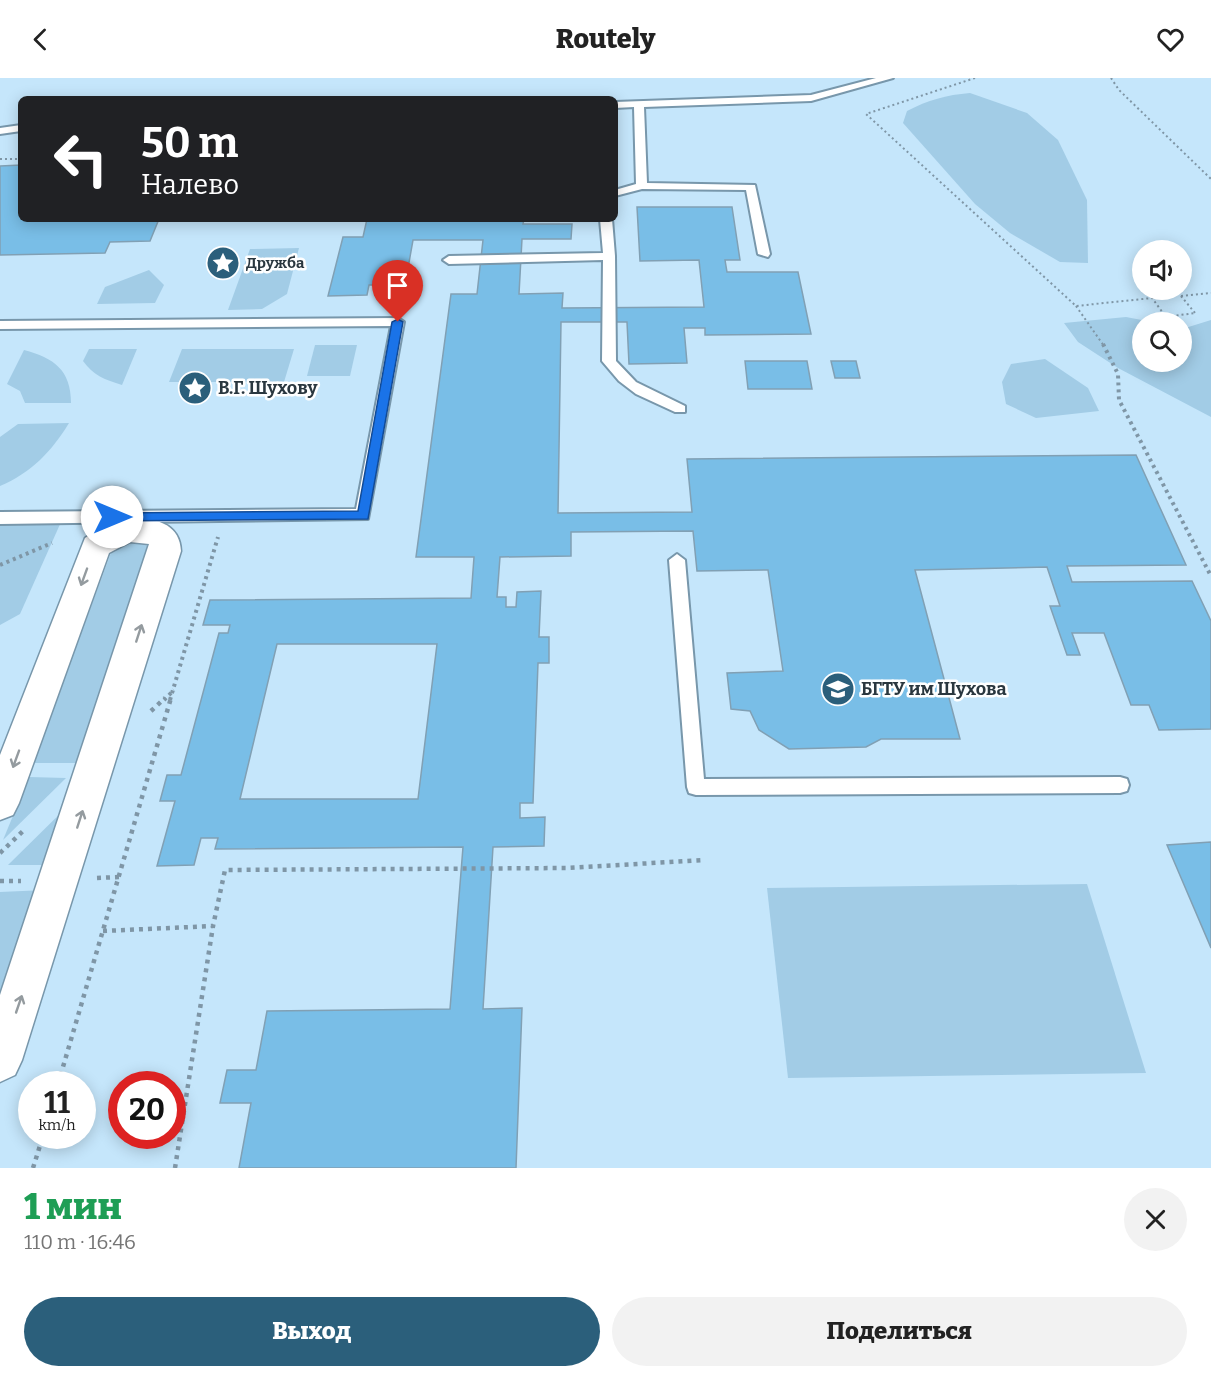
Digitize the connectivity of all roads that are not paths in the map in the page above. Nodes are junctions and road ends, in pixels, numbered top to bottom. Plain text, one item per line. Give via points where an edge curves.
1 (888, 78) edge
2 (618, 105) edge
3 (639, 105) junction
4 (18, 128) edge
5 (0, 131) edge
6 (642, 186) junction
7 (618, 192) edge
8 (606, 222) edge
9 (764, 254) dead end
10 (609, 256) junction
11 (449, 260) dead end
12 (0, 325) edge
13 (680, 409) dead end
14 (0, 518) edge
15 (677, 560) dead end
16 (1120, 785) dead end
17 (0, 803) edge
18 (0, 1060) edge

1 - 3 lane via 811,98
2 - 3 lane
3 - 6 lane
4 - 5 lane
6 - 7 lane
6 - 9 lane via 751,187
8 - 10 lane
10 - 11 lane
10 - 13 lane via 609,362 617,376 638,391
12 - 14 lane via 398,322 363,515
15 - 16 lane via 696,787
18 -> 17 street via 165,551 165,539 154,531 114,533 96,546

